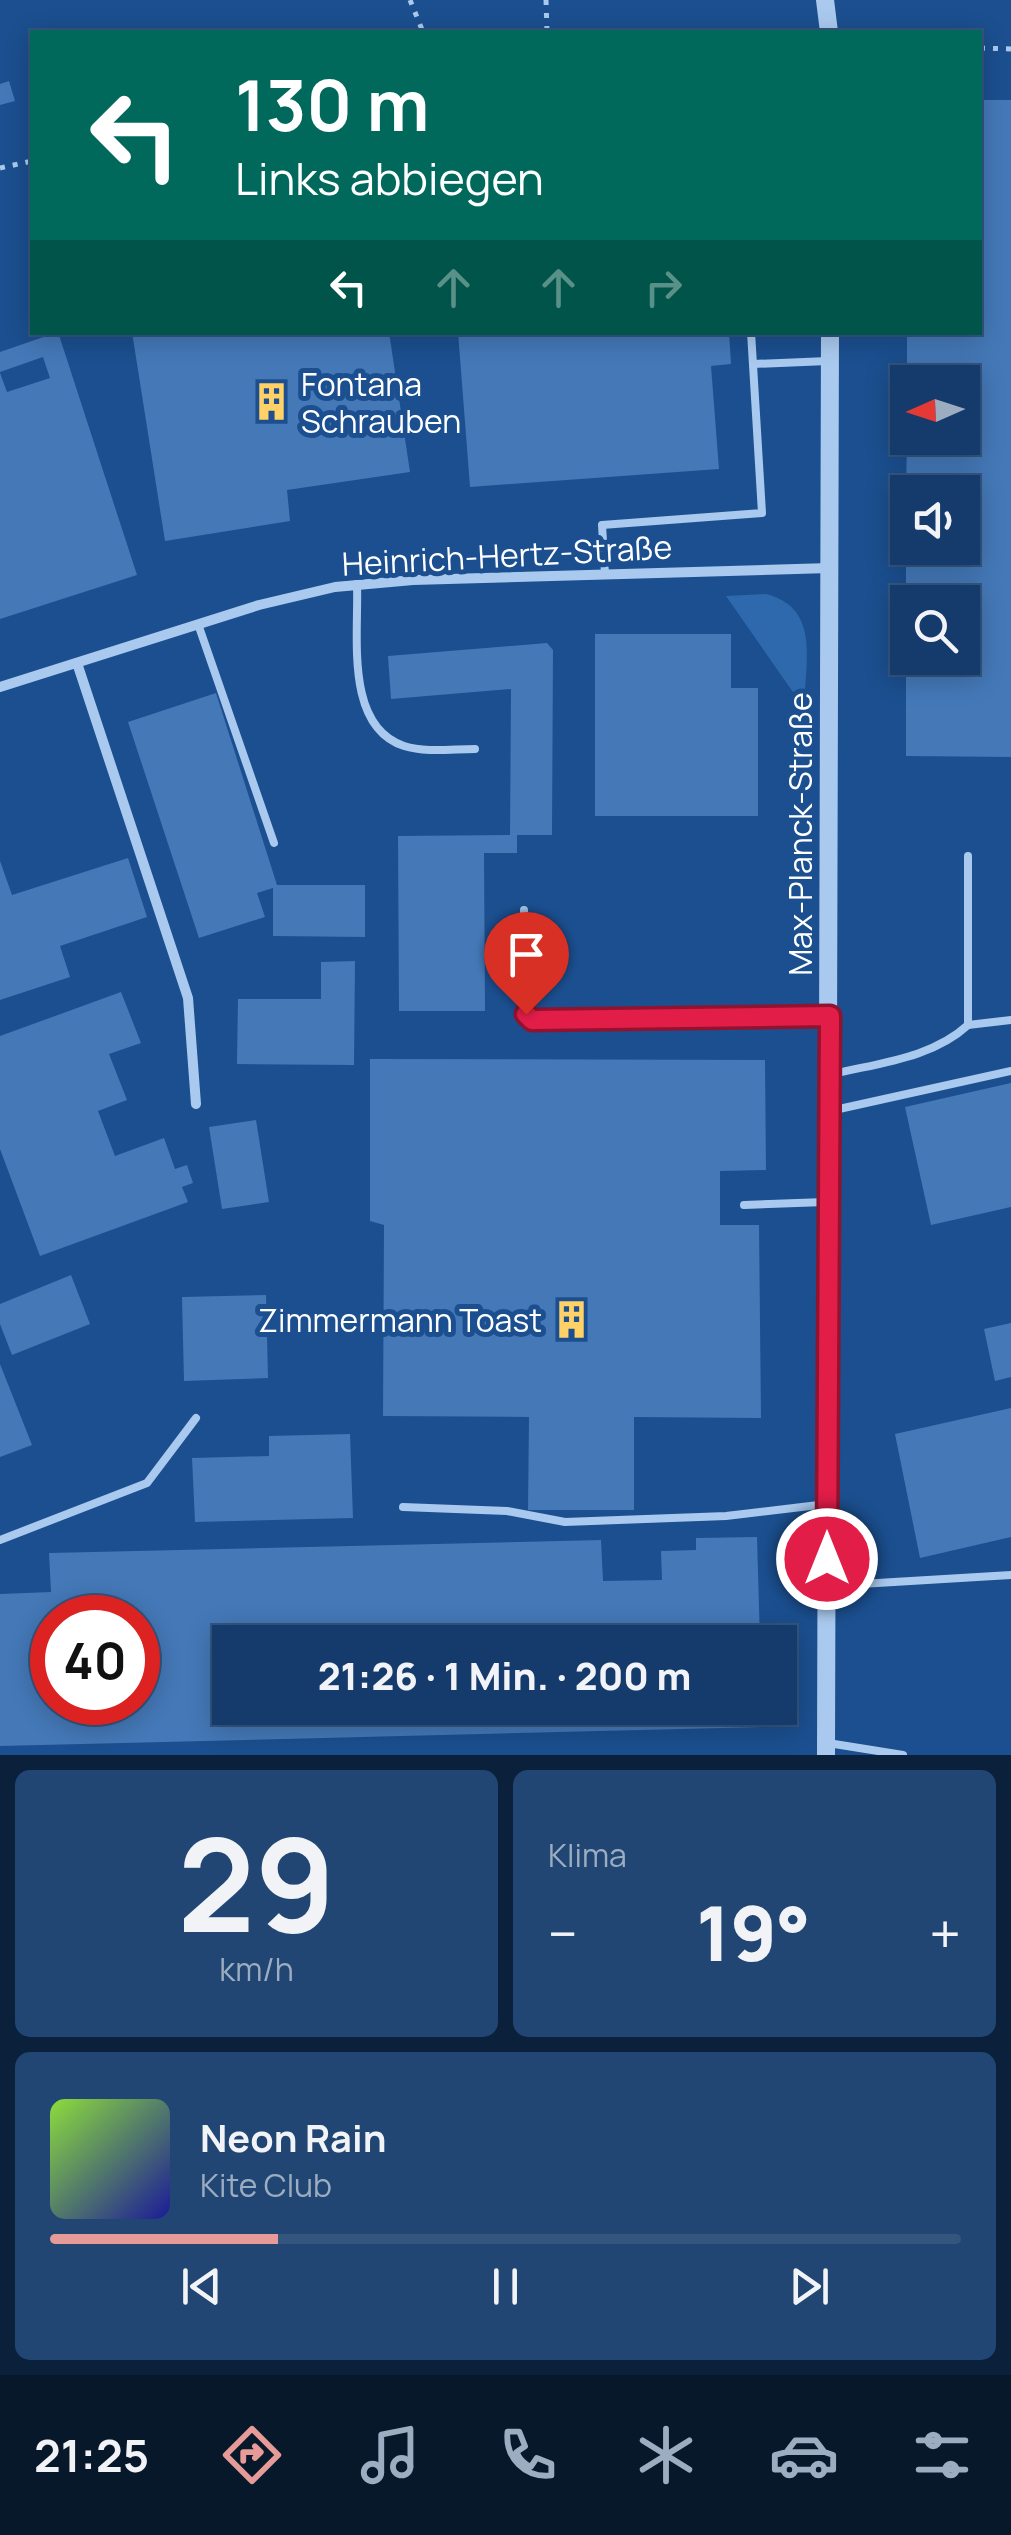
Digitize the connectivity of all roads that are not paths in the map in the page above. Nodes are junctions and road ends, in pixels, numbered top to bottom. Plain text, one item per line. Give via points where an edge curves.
1 (826, 0) edge
2 (828, 30) edge
3 (751, 335) edge
4 (830, 335) edge
5 (830, 361) junction
6 (753, 364) junction
7 (830, 568) junction
8 (606, 574) junction
9 (357, 584) junction
10 (198, 624) junction
11 (77, 662) junction
12 (0, 687) edge
13 (475, 749) dead end
14 (274, 843) dead end
15 (968, 856) dead end
16 (524, 910) dead end
17 (830, 1016) junction
18 (1011, 1020) edge
19 (968, 1025) junction
20 (1011, 1071) edge
21 (829, 1075) junction
22 (196, 1104) dead end
23 (829, 1112) junction
24 (829, 1202) junction
25 (744, 1206) dead end
26 (196, 1418) dead end
27 (827, 1504) junction
28 (404, 1507) dead end
29 (0, 1540) edge
30 (1011, 1575) edge
31 (827, 1586) junction
32 (826, 1749) edge
33 (903, 1755) edge

1 - 2 street
3 - 6 lane
4 - 5 street, Max-Planck-Straße
5 - 6 lane
5 - 7 street, Max-Planck-Straße
6 - 8 lane via 762,513 602,524
7 - 8 street, Heinrich-Hertz-Straße
7 - 17 street, Max-Planck-Straße
8 - 9 street, Heinrich-Hertz-Straße
9 - 10 street, Heinrich-Hertz-Straße
9 - 13 lane via 362,701 372,722 402,746
10 - 11 street, Heinrich-Hertz-Straße
10 - 14 lane
11 - 12 street, Heinrich-Hertz-Straße
11 - 22 street via 188,998
15 - 19 lane
16 - 17 lane via 526,1014 532,1020
17 - 21 street, Max-Planck-Straße
18 - 19 lane
19 - 21 lane via 950,1042 924,1052
20 - 23 lane
21 - 23 street, Max-Planck-Straße
23 - 24 street, Max-Planck-Straße
24 - 25 lane
24 - 27 street, Max-Planck-Straße
26 - 29 lane via 146,1483
27 - 28 lane via 726,1516 565,1522 507,1511
27 - 31 street, Max-Planck-Straße
30 - 31 lane
31 - 32 street, Max-Planck-Straße
32 - 33 lane

